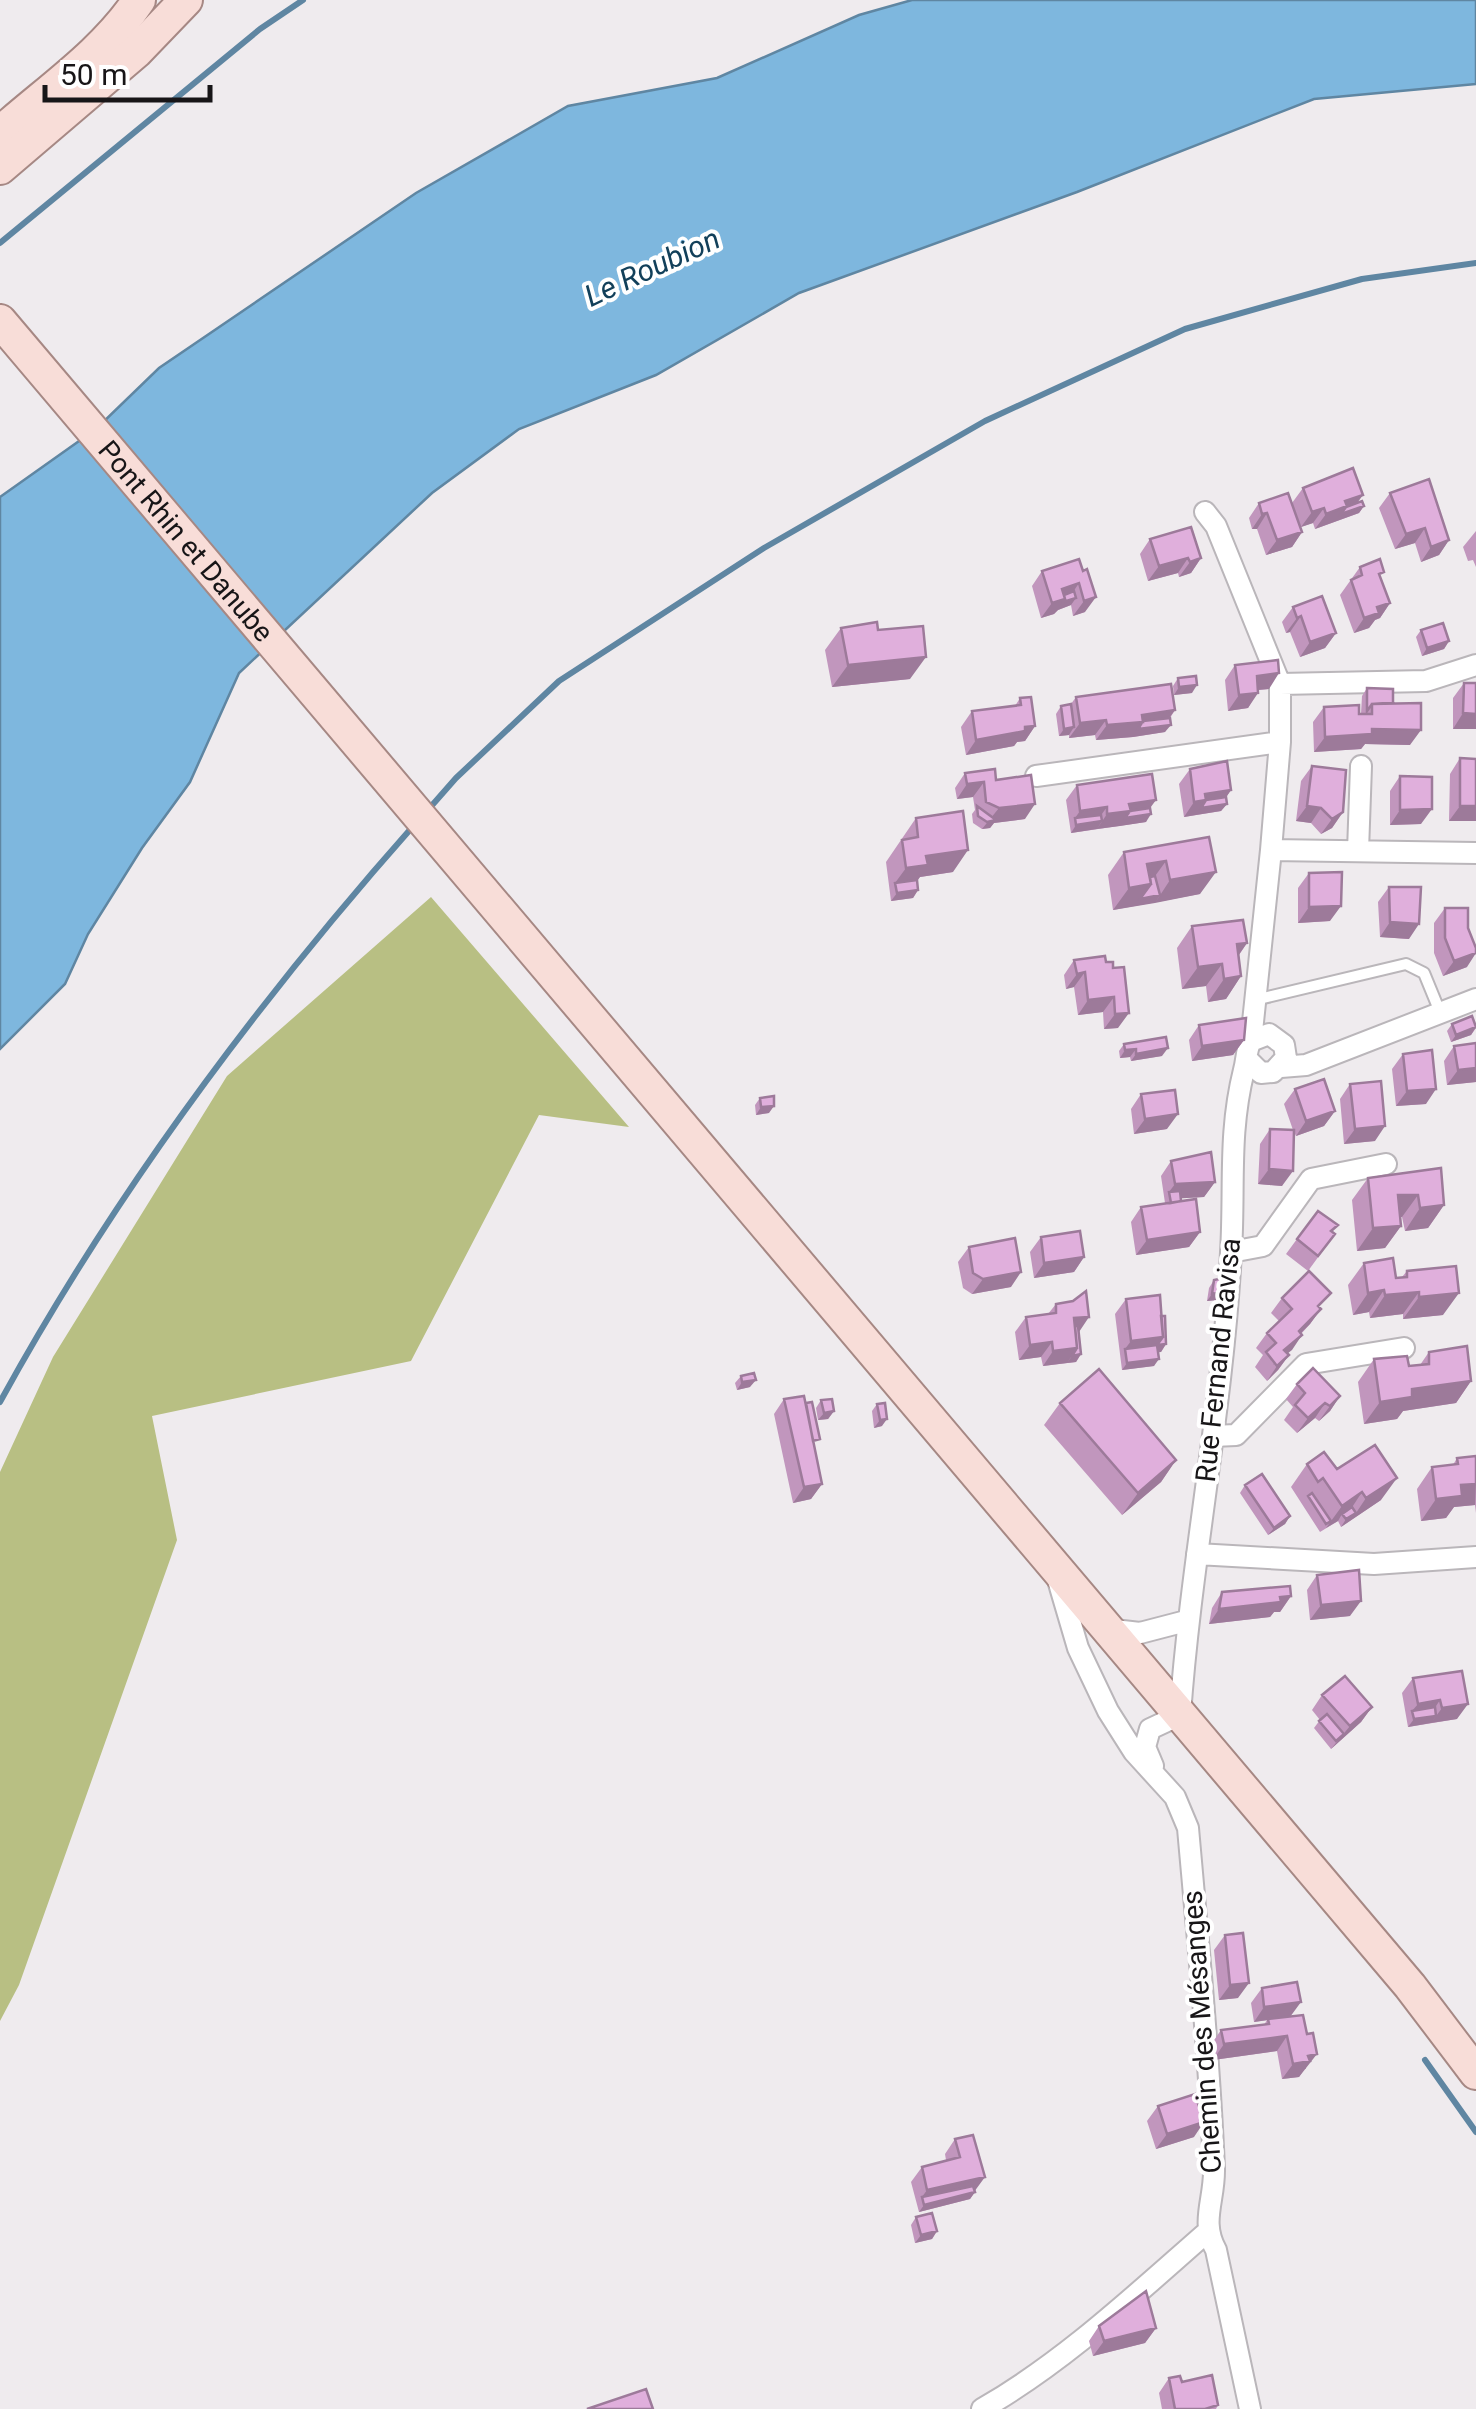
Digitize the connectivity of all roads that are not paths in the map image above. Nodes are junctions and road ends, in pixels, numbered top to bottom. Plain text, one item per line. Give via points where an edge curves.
1 (139, 0) edge
2 (186, 0) edge
3 (214, 0) edge
4 (138, 51) junction
5 (0, 133) edge
6 (0, 168) edge
7 (8, 330) edge
8 (1205, 512) dead end
9 (1476, 665) edge
10 (1280, 684) junction
11 (1280, 742) junction
12 (1362, 766) dead end
13 (1036, 776) edge
14 (1271, 850) junction
15 (1358, 851) junction
16 (1476, 853) edge
17 (1476, 998) edge
18 (1253, 1005) junction
19 (1440, 1012) junction
20 (1267, 1053) junction
21 (1386, 1164) dead end
22 (1232, 1252) junction
23 (1404, 1348) dead end
24 (1213, 1436) junction
25 (1197, 1554) junction
26 (1476, 1556) edge
27 (1054, 1568) junction
28 (1186, 1622) junction
29 (1106, 1629) junction
30 (1180, 1714) junction
31 (1158, 1777) junction
32 (1476, 2073) edge
33 (1206, 2233) junction
34 (982, 2409) edge
35 (1250, 2409) edge

1 - 5 main road via 100,46
2 - 4 main road
3 - 4 main road
4 - 6 main road
7 - 27 main road, Pont Rhin et Danube
8 - 10 street
9 - 10 street via 1426,681
10 - 11 street
11 - 13 street
11 - 14 street
12 - 15 street
14 - 15 street
14 - 18 street
15 - 16 street
17 - 19 street
18 - 19 lane via 1406,964 1424,973
18 - 20 street
19 - 20 street via 1306,1065
20 - 22 street, Rue Fernand Ravisa via 1237,1098
21 - 22 street via 1311,1179 1263,1246
22 - 24 street, Rue Fernand Ravisa
23 - 24 street via 1306,1364 1236,1436
24 - 25 street, Rue Fernand Ravisa
25 - 26 street via 1374,1564
25 - 28 street, Rue Fernand Ravisa
27 - 29 main road, Pont Rhin et Danube
27 - 31 street, Chemin des Mésanges via 1078,1648 1108,1711
28 - 29 street via 1140,1632
28 - 30 street, Rue Fernand Ravisa
29 - 30 main road, Pont Rhin et Danube
30 - 31 street, Chemin des Mésanges via 1150,1729 1146,1747
30 - 32 main road, Pont Rhin et Danube
31 - 33 street, Chemin des Mésanges via 1188,1828 1214,2176
33 - 34 street via 1126,2303
33 - 35 street, Chemin des Mésanges via 1216,2250

